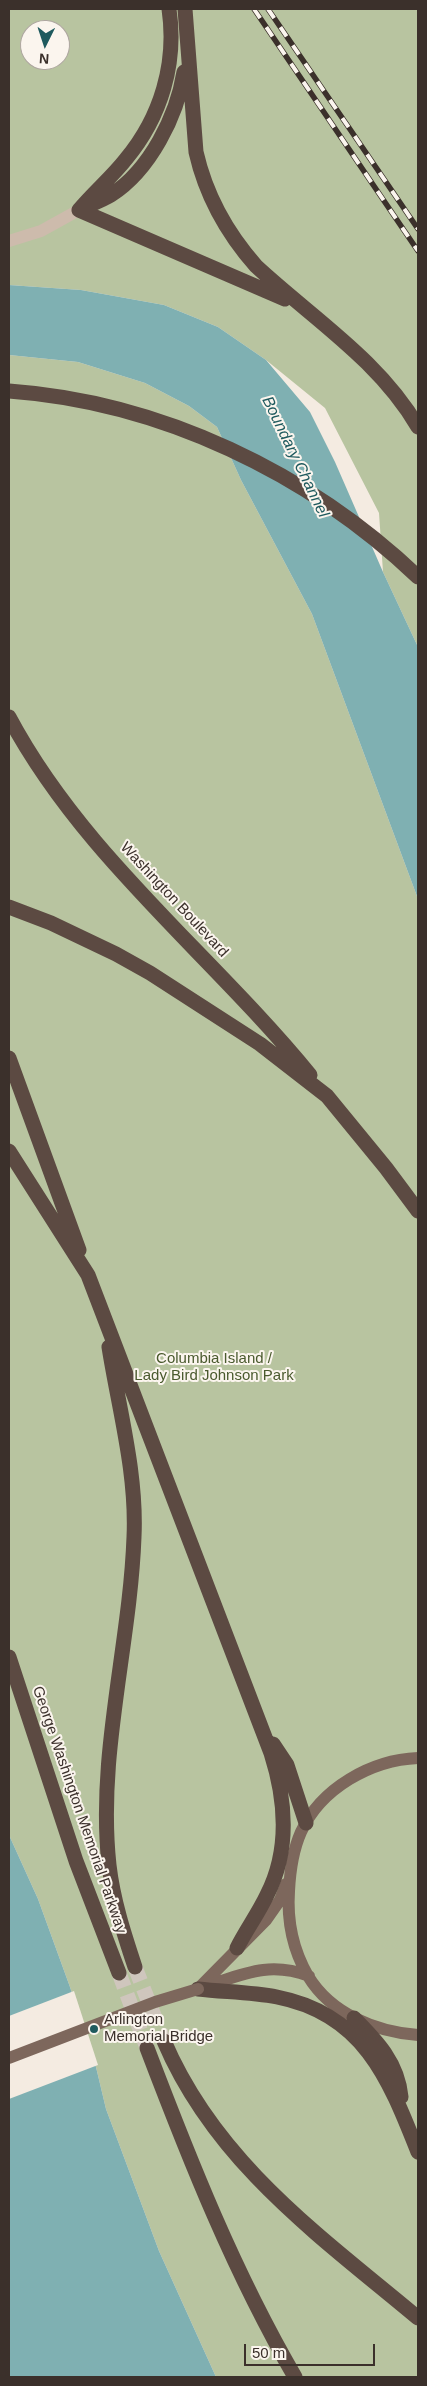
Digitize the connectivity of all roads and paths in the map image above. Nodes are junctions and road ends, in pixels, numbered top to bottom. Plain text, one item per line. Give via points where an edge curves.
1 (169, 9) edge
2 (184, 9) edge
3 (187, 53) junction
4 (79, 210) junction
5 (9, 241) edge
6 (304, 309) junction
7 (9, 391) edge
8 (418, 427) edge
9 (418, 577) edge
10 (9, 717) edge
11 (9, 907) edge
12 (9, 1058) edge
13 (327, 1096) junction
14 (9, 1151) edge
15 (418, 1211) edge
16 (88, 1275) junction
17 (104, 1318) junction
18 (9, 1657) edge
19 (262, 1729) junction
20 (418, 1758) edge
21 (306, 1823) junction
22 (290, 1870) junction
23 (237, 1948) junction
24 (135, 1967) tunnel mouth
25 (118, 1973) tunnel mouth
26 (309, 1976) junction
27 (198, 1988) junction
28 (354, 2018) junction
29 (418, 2035) edge
30 (164, 2041) tunnel mouth
31 (147, 2048) tunnel mouth
32 (9, 2058) edge
33 (402, 2112) junction
34 (418, 2152) edge
35 (418, 2318) edge
36 (295, 2377) edge

1 - 4 highway via 170,60 158,106 135,148
2 - 3 highway
3 - 4 highway via 174,107 145,162 111,196
3 - 6 highway via 193,132 208,194 242,250
4 - 5 street via 41,231
4 - 6 highway
6 - 8 highway via 371,366 402,400
7 - 9 highway via 79,401 152,420 225,448 289,480 345,516
10 - 13 highway, Washington Boulevard via 46,778 84,828 274,1031
11 - 13 highway via 83,938 150,973 260,1044
12 - 16 highway
13 - 15 highway
14 - 16 highway
16 - 17 highway
17 - 19 highway
17 - 24 highway via 130,1462 134,1535 111,1747 107,1846 116,1904
18 - 25 highway, George Washington Memorial Parkway via 76,1861
19 - 21 highway via 287,1765
19 - 23 highway via 282,1792 283,1840 268,1894
20 - 21 main road via 387,1763 348,1780 326,1798
21 - 22 main road
22 - 23 main road via 280,1900 272,1912
22 - 26 main road via 290,1925
23 - 27 main road
26 - 27 main road via 294,1971 264,1969
26 - 28 main road via 332,2002
27 - 32 main road, bridge
27 - 33 highway via 289,2000 335,2020 359,2039 375,2059
28 - 29 main road via 389,2030
28 - 33 highway via 383,2049 395,2069
30 - 35 highway via 194,2100 220,2137 254,2176
31 - 36 highway via 207,2202 240,2275
33 - 34 highway

